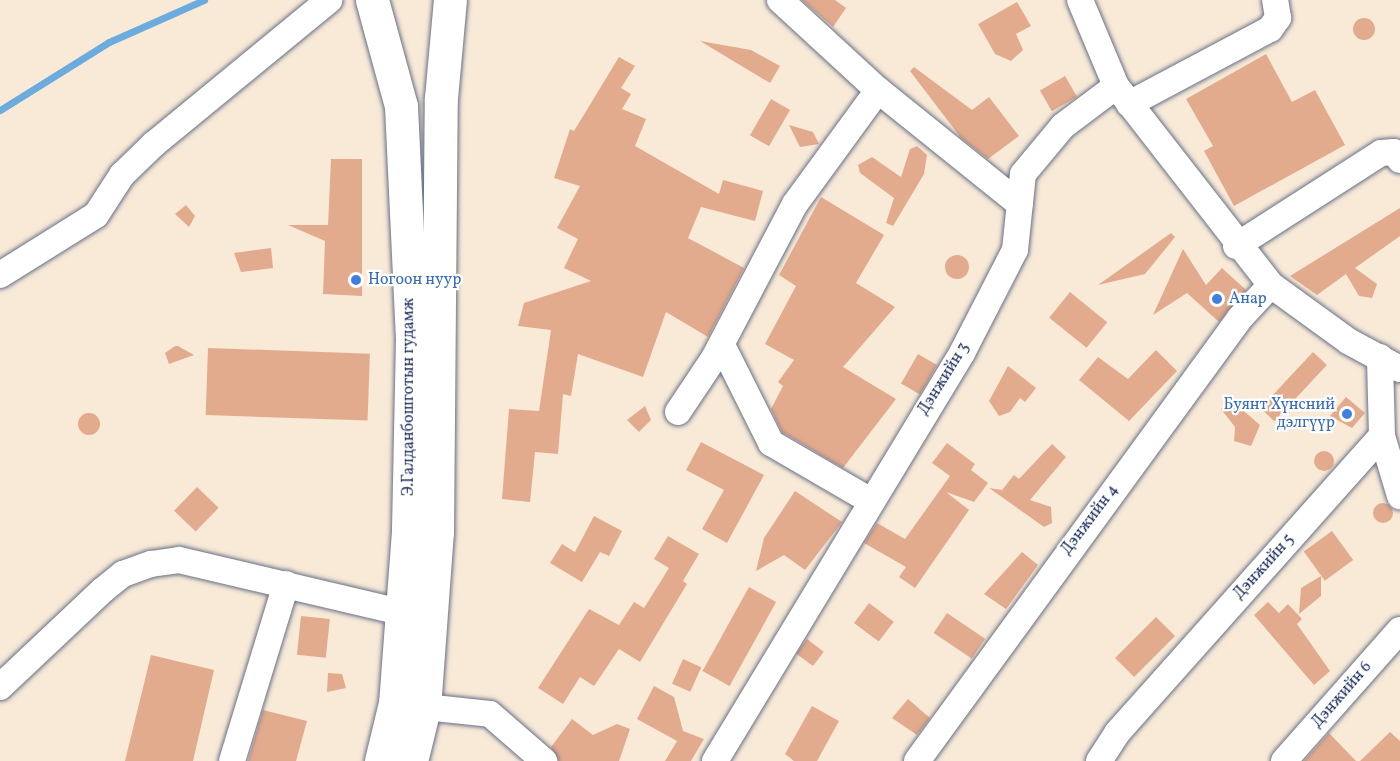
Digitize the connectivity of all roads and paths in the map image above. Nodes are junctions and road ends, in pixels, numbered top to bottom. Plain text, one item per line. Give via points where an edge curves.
1 (329, 0) edge
2 (372, 0) edge
3 (450, 0) edge
4 (780, 0) edge
5 (1080, 0) edge
6 (1275, 0) edge
7 (878, 90) junction
8 (1123, 95) junction
9 (1400, 160) edge
10 (1020, 204) junction
11 (1236, 246) junction
12 (0, 275) edge
13 (1271, 285) junction
14 (722, 345) junction
15 (1390, 363) edge
16 (678, 412) dead end
17 (1382, 436) junction
18 (1400, 496) edge
19 (868, 500) junction
20 (286, 584) junction
21 (401, 612) junction
22 (1400, 630) edge
23 (0, 687) edge
24 (409, 706) junction
25 (232, 761) edge
26 (381, 761) edge
27 (411, 761) edge
28 (544, 761) edge
29 (715, 761) edge
30 (918, 761) edge
31 (1098, 761) edge
32 (1284, 761) edge

1 - 12 street via 154,144 122,175 96,215
2 - 21 main road, Э.Галданбошготын гудамж via 401,106 404,162 412,338
3 - 24 main road, Э.Галданбошготын гудамж via 441,98 437,532
4 - 7 street
5 - 8 street
6 - 8 street, Дэнжийн 3 via 1278,18 1270,29
7 - 10 street
7 - 14 street via 795,204
8 - 10 street, Дэнжийн 3 via 1064,126 1023,174
8 - 11 street
9 - 11 street via 1394,152 1381,153
10 - 19 street, Дэнжийн 3 via 1016,250 962,353
11 - 13 street
13 - 15 street via 1348,341
13 - 30 street, Дэнжийн 4 via 1240,318
14 - 16 street
14 - 19 street via 771,443
15 - 17 street
17 - 18 street
17 - 31 street, Дэнжийн 5 via 1117,733
19 - 29 street, Дэнжийн 3
20 - 21 street
20 - 23 street via 179,560 123,574
20 - 25 street
21 - 24 main road, Э.Галданбошготын гудамж
22 - 32 street, Дэнжийн 6
24 - 26 main road, Э.Галданбошготын гудамж
24 - 27 main road, Э.Галданбошготын гудамж
24 - 28 street via 490,714

